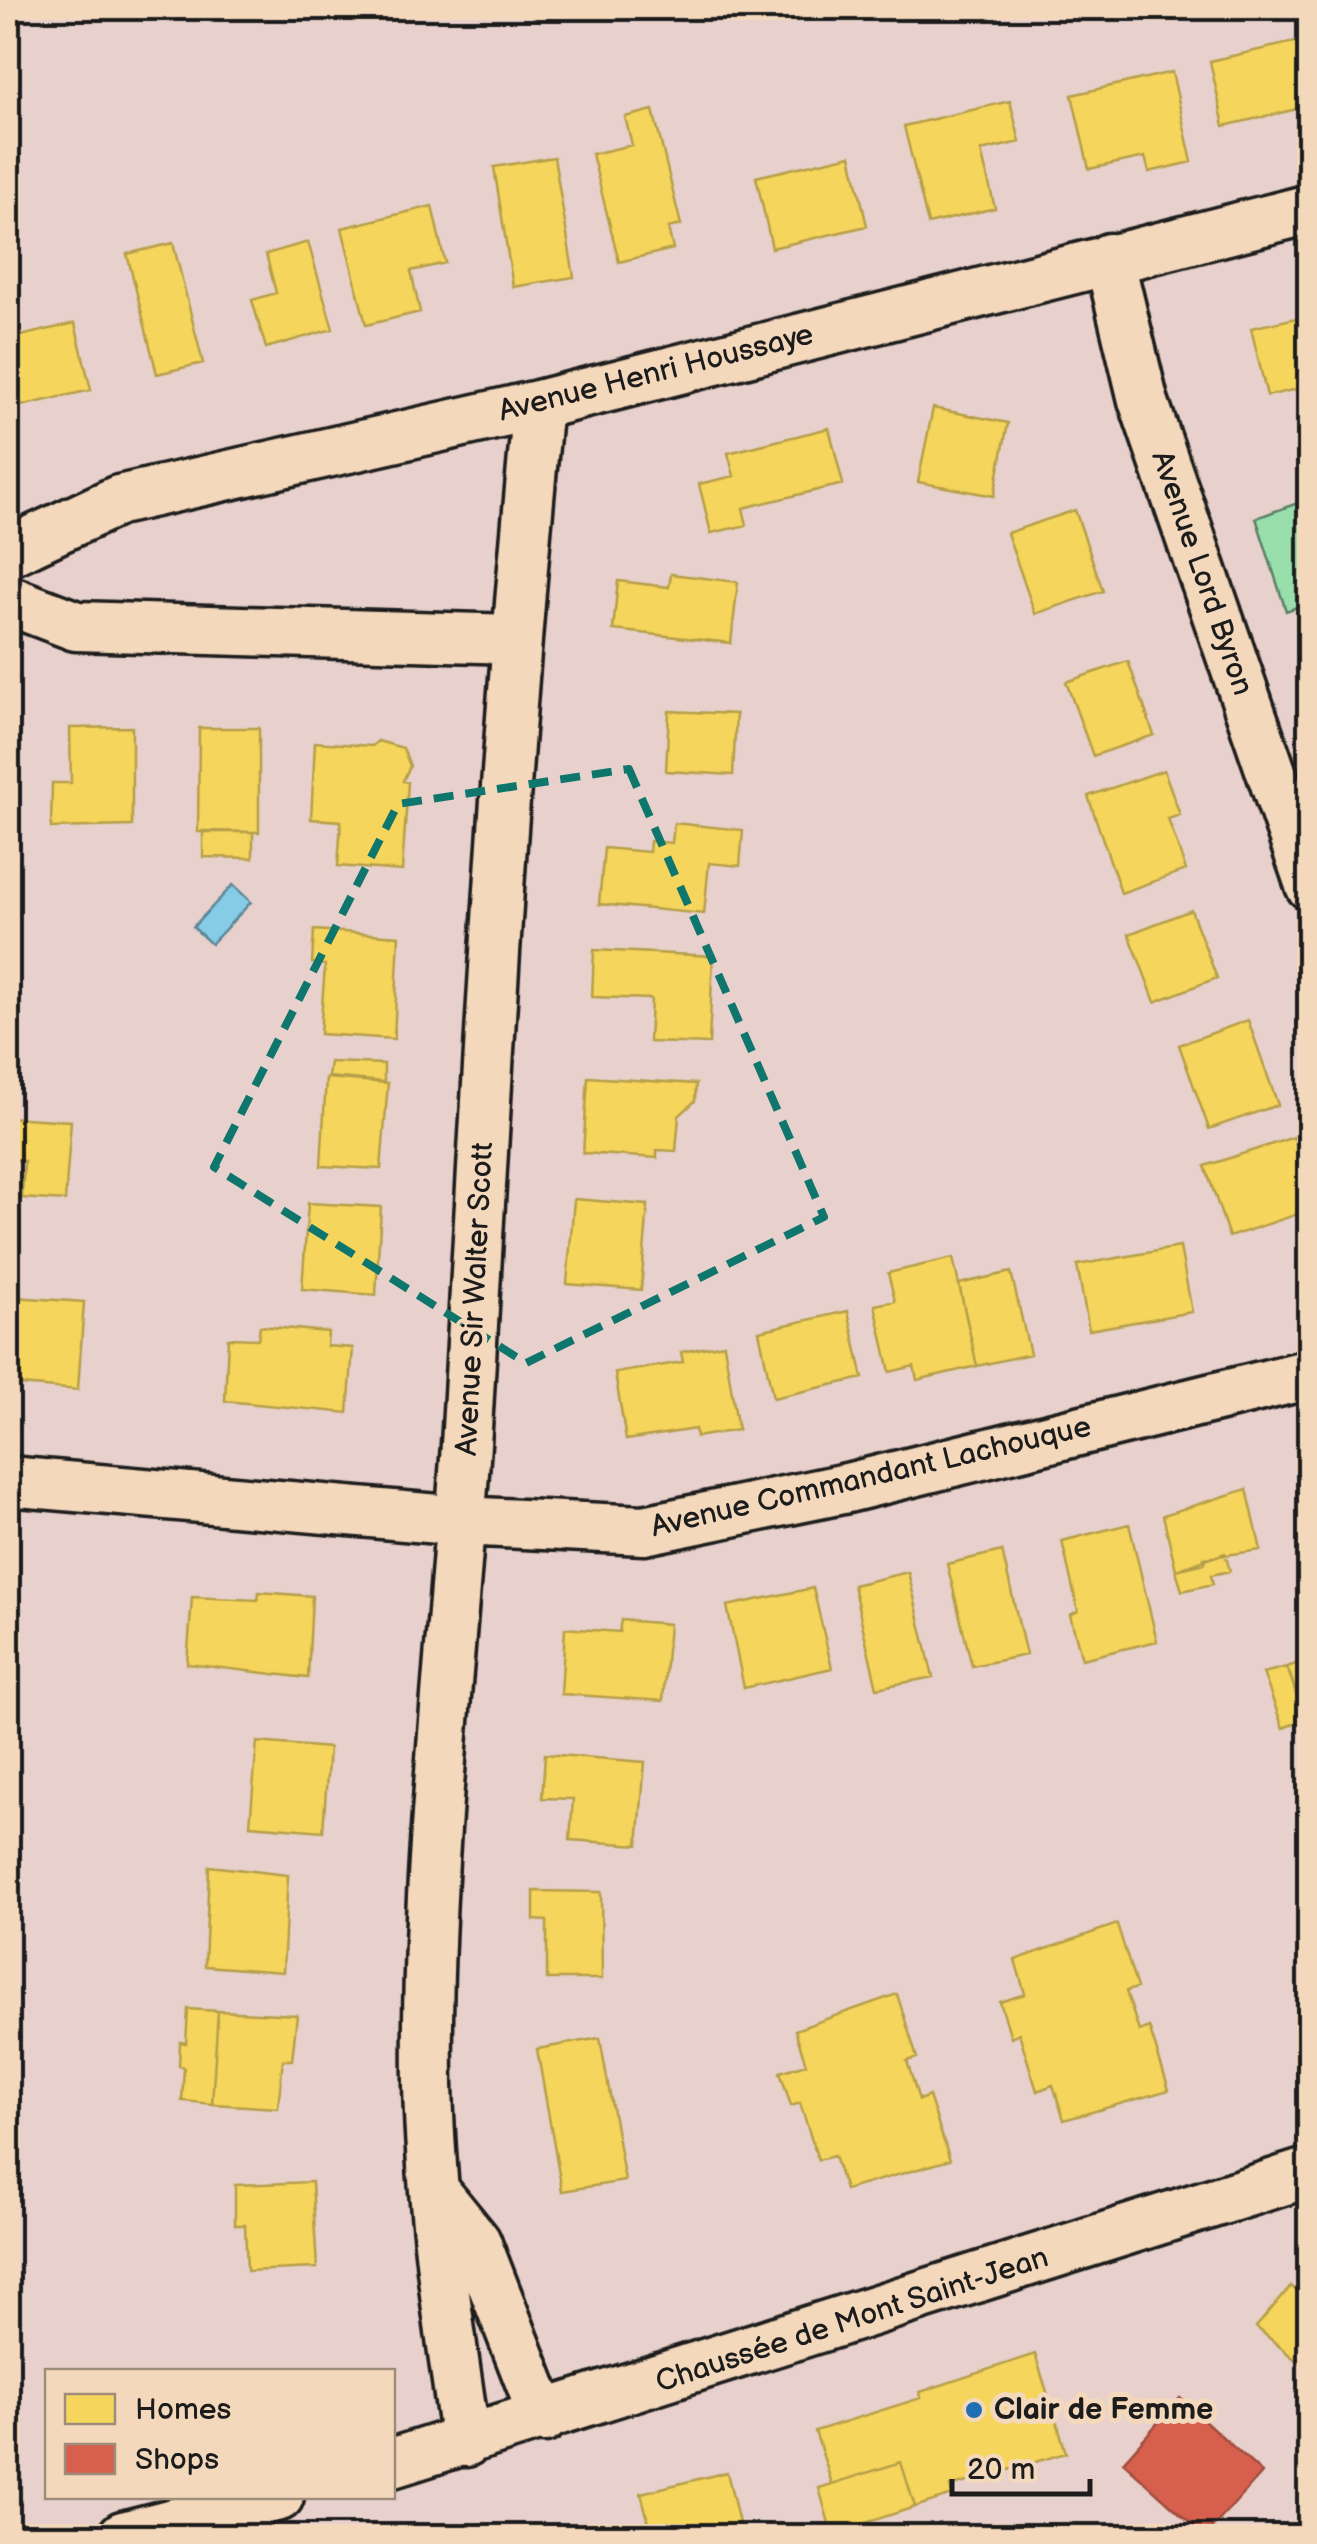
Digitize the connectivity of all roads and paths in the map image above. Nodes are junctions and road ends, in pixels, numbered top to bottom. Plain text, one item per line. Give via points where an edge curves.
1 (1310, 209) edge
2 (1109, 258) junction
3 (538, 405) junction
4 (8, 552) edge
5 (8, 600) edge
6 (515, 639) junction
7 (1310, 885) edge
8 (1310, 1374) edge
9 (8, 1481) edge
10 (461, 1521) junction
11 (1310, 2172) edge
12 (437, 2194) junction
13 (544, 2418) junction
14 (466, 2442) junction
15 (395, 2462) edge
16 (267, 2499) edge
17 (124, 2536) edge

1 - 2 street, Avenue Henri Houssaye
2 - 3 street, Avenue Henri Houssaye
2 - 7 street, Avenue Lord Byron via 1142,400
3 - 4 street, Avenue Henri Houssaye via 119,500
3 - 6 street, Avenue Sir Walter Scott
5 - 6 street via 76,626
6 - 10 street, Avenue Sir Walter Scott
8 - 10 street, Avenue Commandant Lachouque via 847,1488 644,1530
9 - 10 street, Avenue Commandant Lachouque
10 - 12 street, Avenue Sir Walter Scott via 429,1931 428,2090
11 - 13 street, Chaussée de Mont Saint-Jean
12 - 13 street via 476,2242
12 - 14 street, Avenue Sir Walter Scott via 435,2241
13 - 14 street, Chaussée de Mont Saint-Jean
14 - 15 street, Chaussée de Mont Saint-Jean
16 - 17 street

